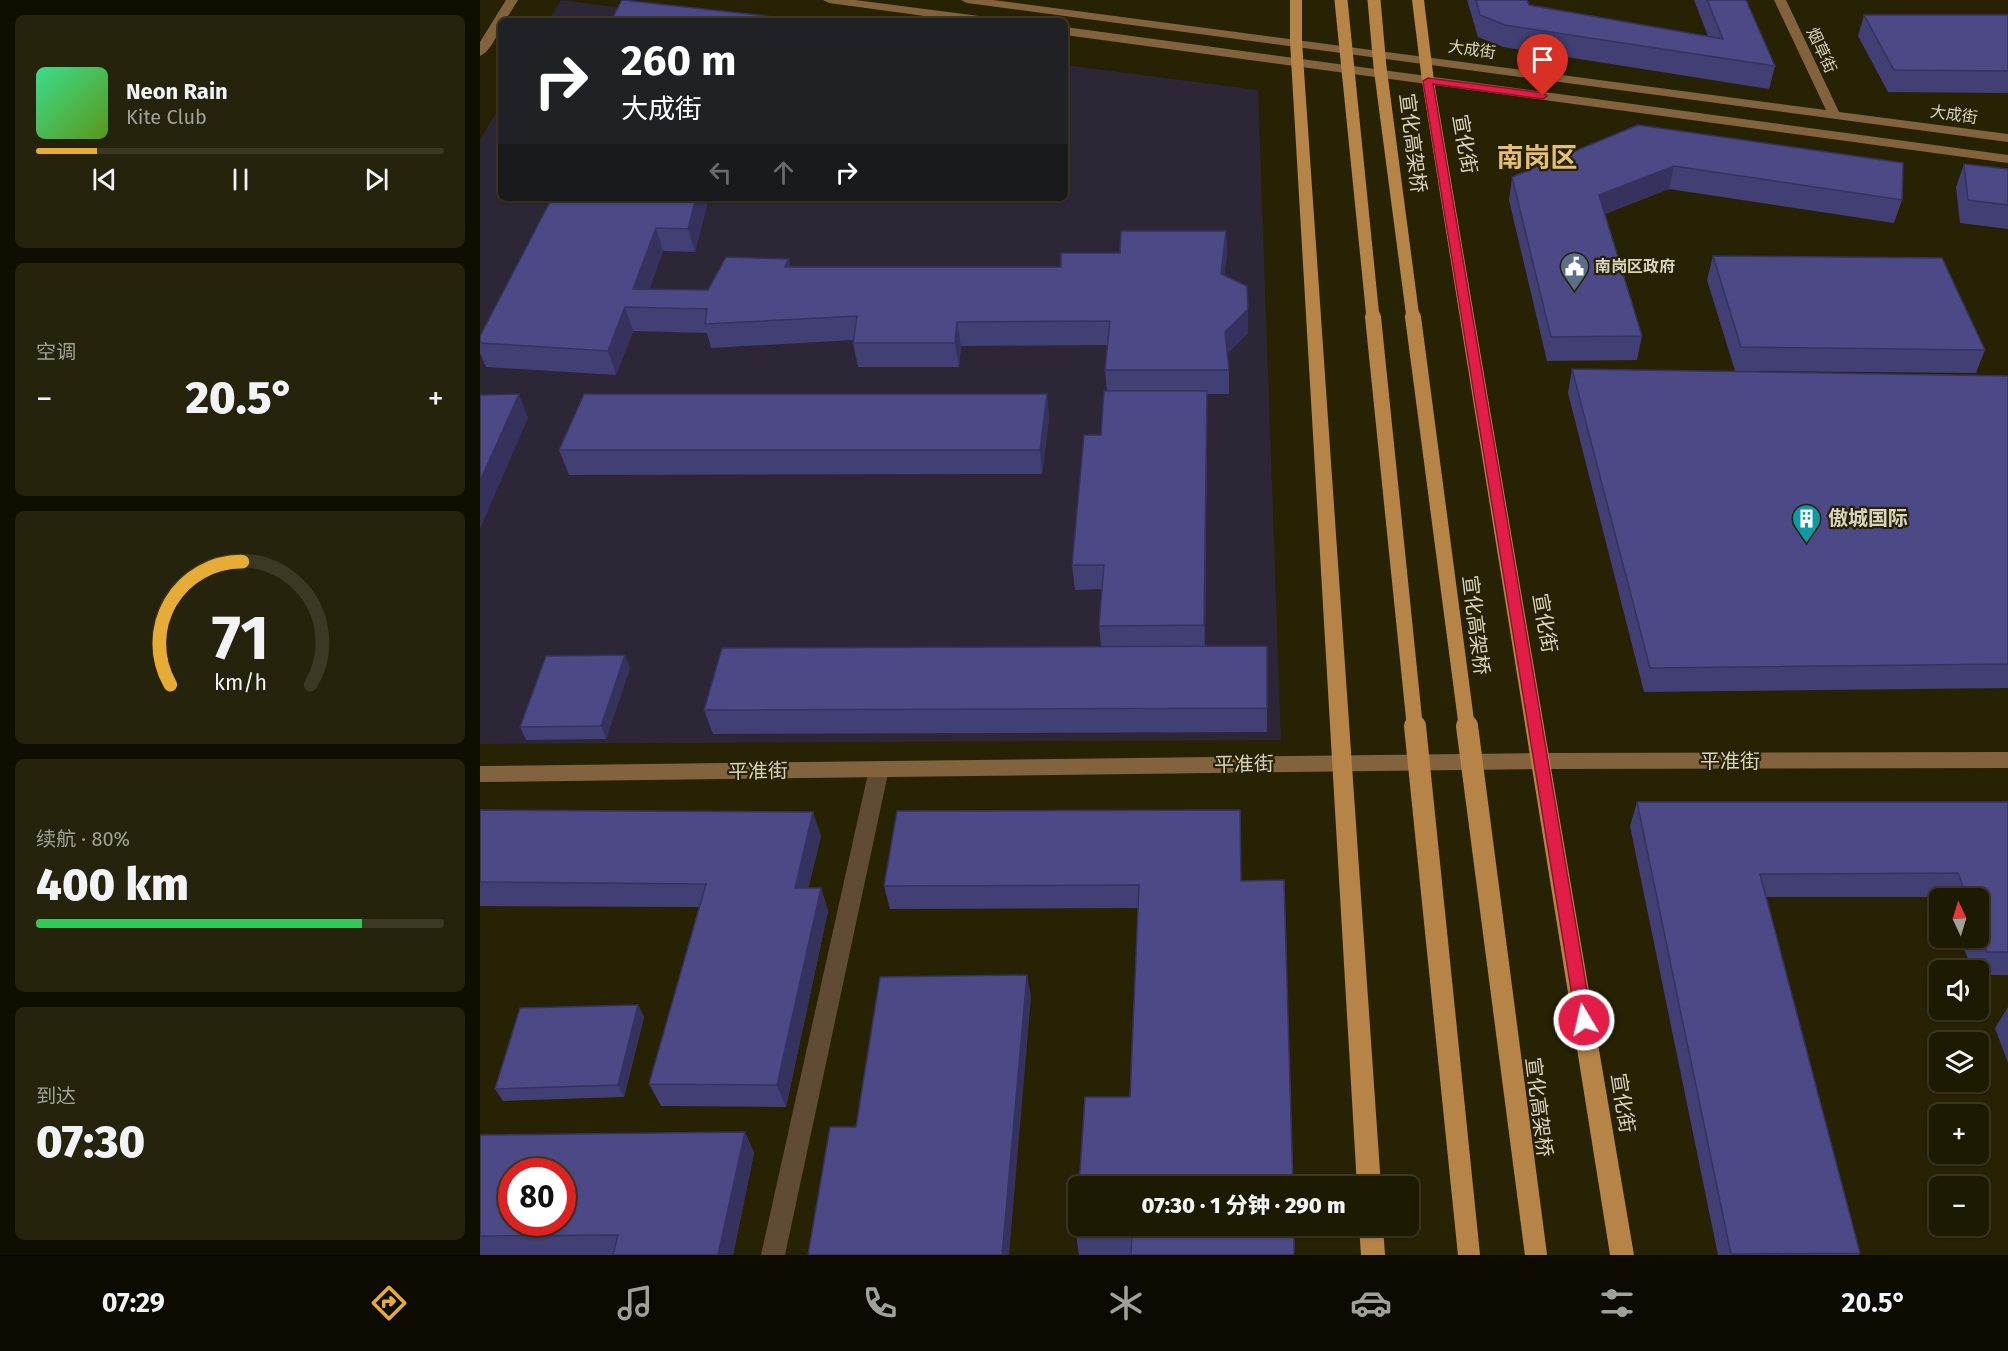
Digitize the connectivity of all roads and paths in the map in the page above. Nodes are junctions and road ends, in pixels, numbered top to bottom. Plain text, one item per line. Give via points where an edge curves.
1 (512, 0) edge
2 (829, 0) edge
3 (968, 0) edge
4 (1296, 0) edge
5 (1341, 0) edge
6 (1374, 0) edge
7 (1418, 0) edge
8 (1780, 0) edge
9 (501, 18) edge
10 (964, 18) edge
11 (498, 23) edge
12 (1068, 31) edge
13 (1296, 42) junction
14 (480, 52) edge
15 (1426, 59) junction
16 (1298, 62) junction
17 (1428, 81) junction
18 (1834, 114) junction
19 (2008, 138) edge
20 (2008, 159) edge
21 (2008, 760) edge
22 (1542, 761) junction
23 (1344, 763) junction
24 (879, 769) junction
25 (480, 774) edge
26 (1368, 1176) edge
27 (1372, 1236) edge
28 (772, 1255) edge
29 (1373, 1255) edge
30 (1469, 1255) edge
31 (1536, 1255) edge
32 (1622, 1255) edge

1 - 9 main road
2 - 10 main road
3 - 13 main road, 大成街
4 - 13 highway
5 - 30 highway, bridge
6 - 31 highway, 宣化高架桥, bridge
7 - 15 highway, 宣化街
8 - 18 main road, 烟草街
11 - 14 main road
12 - 16 main road, 大成街
13 - 15 main road, 大成街
13 - 16 highway
15 - 17 highway, 宣化街
15 - 18 main road, 大成街
16 - 17 main road, 大成街
16 - 23 highway
17 - 20 main road, 大成街
17 - 22 highway, 宣化街
18 - 19 main road, 大成街
21 - 22 main road, 平准街
22 - 23 main road, 平准街
22 - 32 highway, 宣化街
23 - 24 main road, 平准街
23 - 26 highway
24 - 25 main road, 平准街
24 - 28 street
27 - 29 highway

